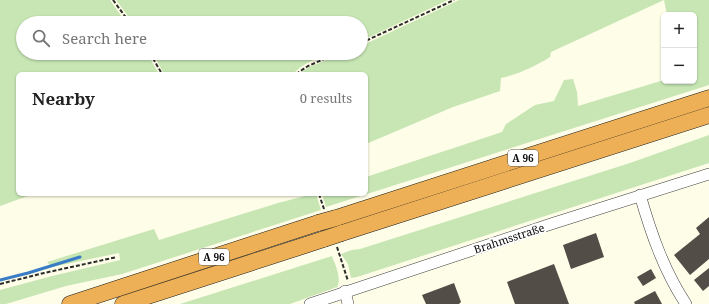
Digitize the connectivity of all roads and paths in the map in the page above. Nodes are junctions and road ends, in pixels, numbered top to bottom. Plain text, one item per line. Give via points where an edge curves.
1 (113, 0) edge
2 (454, 0) edge
3 (125, 16) edge
4 (368, 41) edge
5 (154, 60) edge
6 (322, 60) edge
7 (161, 72) edge
8 (299, 72) edge
9 (709, 98) edge
10 (709, 115) edge
11 (709, 174) edge
12 (640, 195) junction
13 (116, 257) dead end
14 (0, 284) edge
15 (345, 291) junction
16 (70, 304) edge
17 (123, 304) edge
18 (310, 304) edge
19 (348, 304) edge
20 (686, 304) edge

1 - 3 path
2 - 4 path
5 - 7 path
6 - 8 path
9 - 16 highway, A 96, bridge
10 - 17 highway, A 96, bridge
11 - 12 street, Brahmsstraße
12 - 15 street, Brahmsstraße
12 - 20 street via 650,230 667,271
13 - 14 path
15 - 18 street, Brahmsstraße
15 - 19 street

